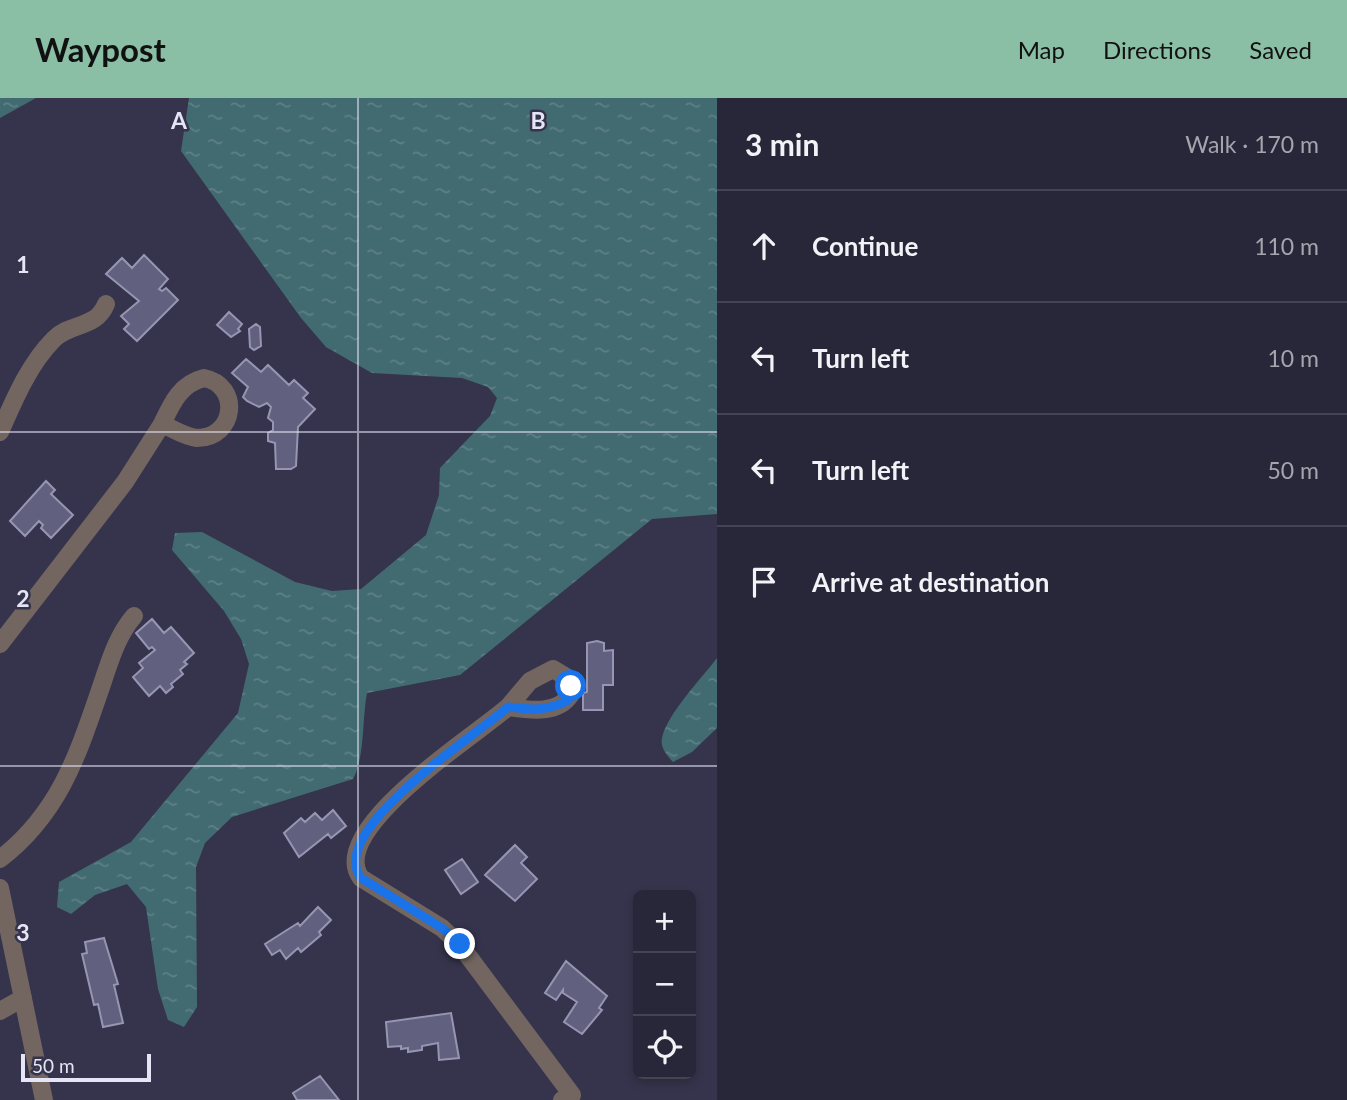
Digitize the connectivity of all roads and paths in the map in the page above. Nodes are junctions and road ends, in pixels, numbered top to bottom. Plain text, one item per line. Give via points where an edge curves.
1 (106, 304) dead end
2 (162, 424) dead end
3 (0, 432) edge
4 (134, 616) dead end
5 (0, 644) edge
6 (508, 707) dead end
7 (0, 859) edge
8 (0, 888) edge
9 (23, 998) junction
10 (0, 1011) edge
11 (567, 1098) edge
12 (44, 1100) edge

1 - 3 street via 99,317 53,340 32,369
2 - 5 street via 125,482
4 - 7 street via 116,643 58,796 40,823
6 - 11 street via 435,762 391,803 361,844 355,870 460,944
8 - 9 street
9 - 10 street
9 - 12 street

